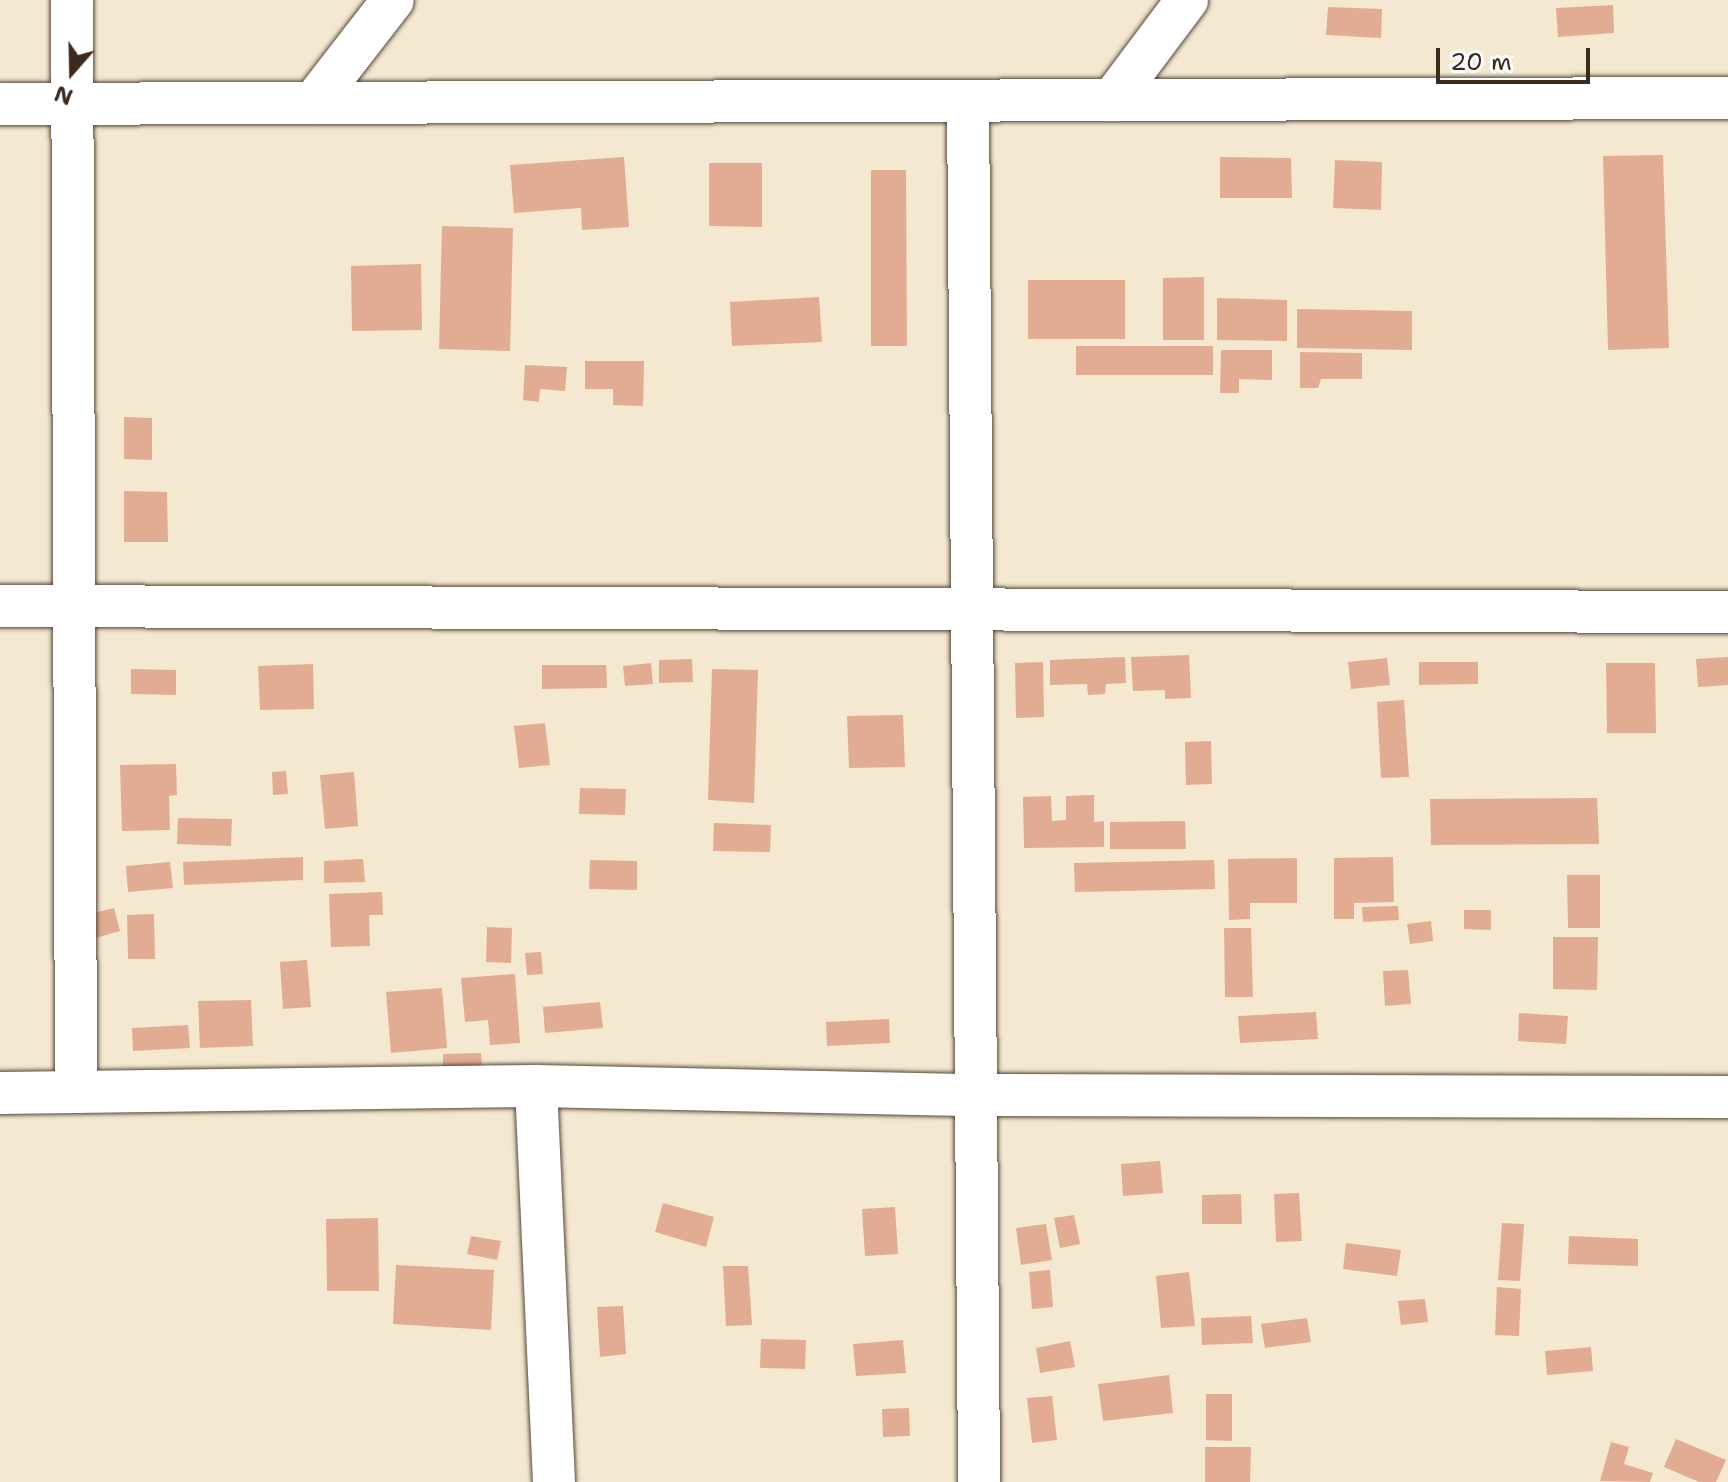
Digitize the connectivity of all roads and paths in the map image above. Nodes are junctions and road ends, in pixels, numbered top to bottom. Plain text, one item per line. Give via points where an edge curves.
1 (72, 0) edge
2 (393, 0) edge
3 (1187, 0) edge
4 (1728, 98) edge
5 (1112, 100) junction
6 (968, 101) junction
7 (313, 103) junction
8 (0, 104) edge
9 (72, 104) junction
10 (0, 606) edge
11 (75, 606) junction
12 (971, 609) junction
13 (1728, 612) edge
14 (536, 1086) junction
15 (76, 1092) junction
16 (0, 1093) edge
17 (976, 1095) junction
18 (1728, 1097) edge
19 (554, 1482) edge
20 (979, 1482) edge

1 - 9 street
2 - 7 street
3 - 5 street
4 - 5 street
5 - 6 street
6 - 7 street
6 - 12 street
7 - 9 street
8 - 9 street
9 - 11 street
10 - 11 street
11 - 12 street
11 - 15 street
12 - 13 street
12 - 17 street
14 - 15 street
14 - 17 street
14 - 19 street
15 - 16 street
17 - 18 street
17 - 20 street

